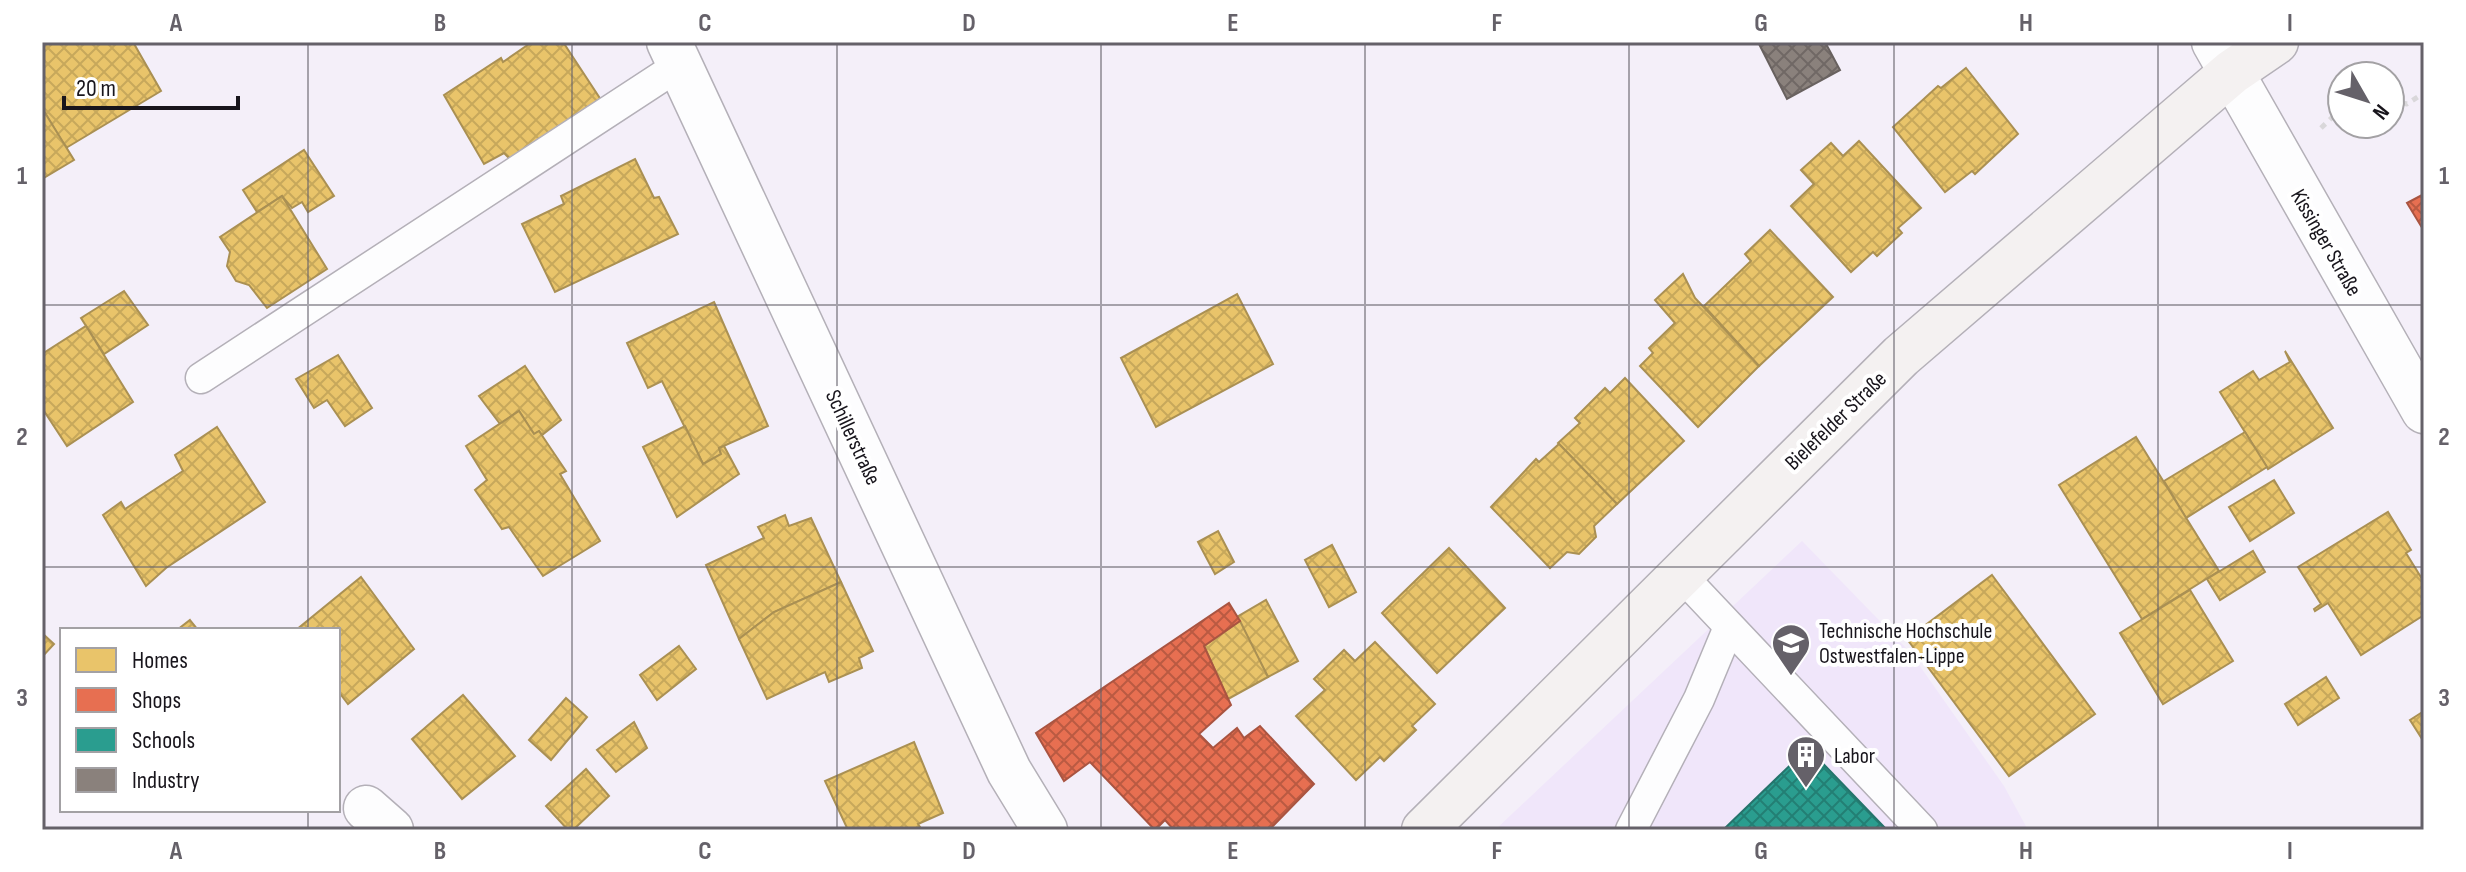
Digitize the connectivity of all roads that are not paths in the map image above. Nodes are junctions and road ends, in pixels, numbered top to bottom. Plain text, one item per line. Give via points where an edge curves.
1 (2276, 42) edge
2 (675, 53) edge
3 (2223, 57) edge
4 (201, 378) dead end
5 (2424, 411) edge
6 (1679, 573) junction
7 (1729, 627) junction
8 (1045, 830) edge
9 (1424, 830) edge
10 (1631, 830) edge
11 (1922, 830) edge

1 - 3 main road, Bielefelder Straße
2 - 4 lane
2 - 8 street, Schillerstraße via 1009,771
3 - 5 street, Kissinger Straße
3 - 6 main road, Bielefelder Straße via 1901,356
6 - 7 lane
6 - 9 main road, Bielefelder Straße
7 - 10 lane via 1699,699
7 - 11 lane

